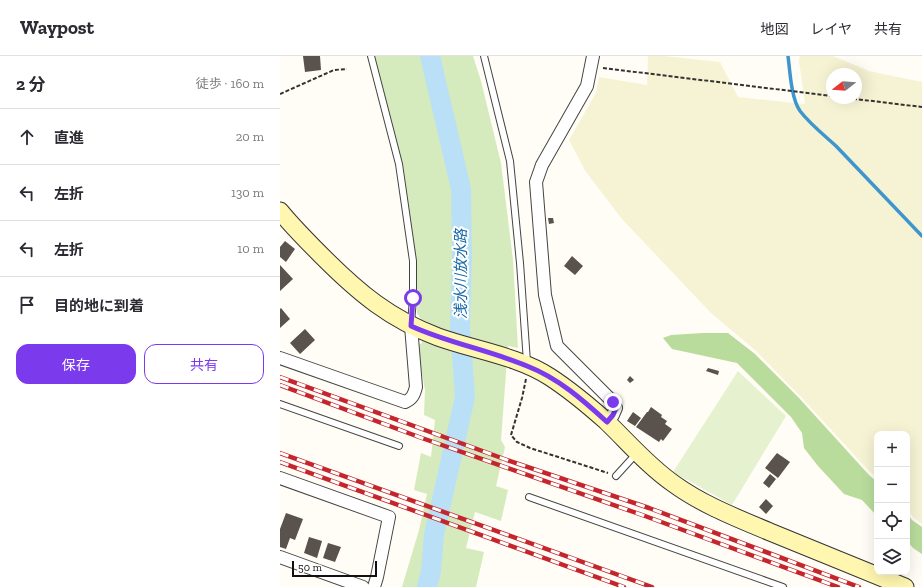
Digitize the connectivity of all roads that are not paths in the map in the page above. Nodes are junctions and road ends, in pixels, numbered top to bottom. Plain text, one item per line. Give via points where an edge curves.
1 (371, 56) edge
2 (484, 56) edge
3 (593, 61) edge
4 (280, 211) edge
5 (414, 327) junction
6 (280, 358) edge
7 (528, 366) junction
8 (280, 404) edge
9 (607, 422) junction
10 (399, 446) dead end
11 (637, 452) junction
12 (616, 476) road end
13 (280, 478) edge
14 (529, 497) dead end
15 (280, 557) edge
16 (363, 587) edge
17 (374, 587) edge
18 (783, 587) edge
19 (905, 587) edge

1 - 5 lane via 399,164 413,261
2 - 7 lane via 510,161
3 - 9 street via 587,86 542,165 536,182 545,295 557,346 613,402 616,408
4 - 5 street via 350,284 372,302
5 - 6 street via 416,387 414,395 405,402
5 - 7 street
7 - 9 street via 566,388
8 - 10 lane
9 - 11 street
11 - 12 lane
11 - 19 street via 691,496
13 - 17 street via 389,517
14 - 18 lane
15 - 16 street

